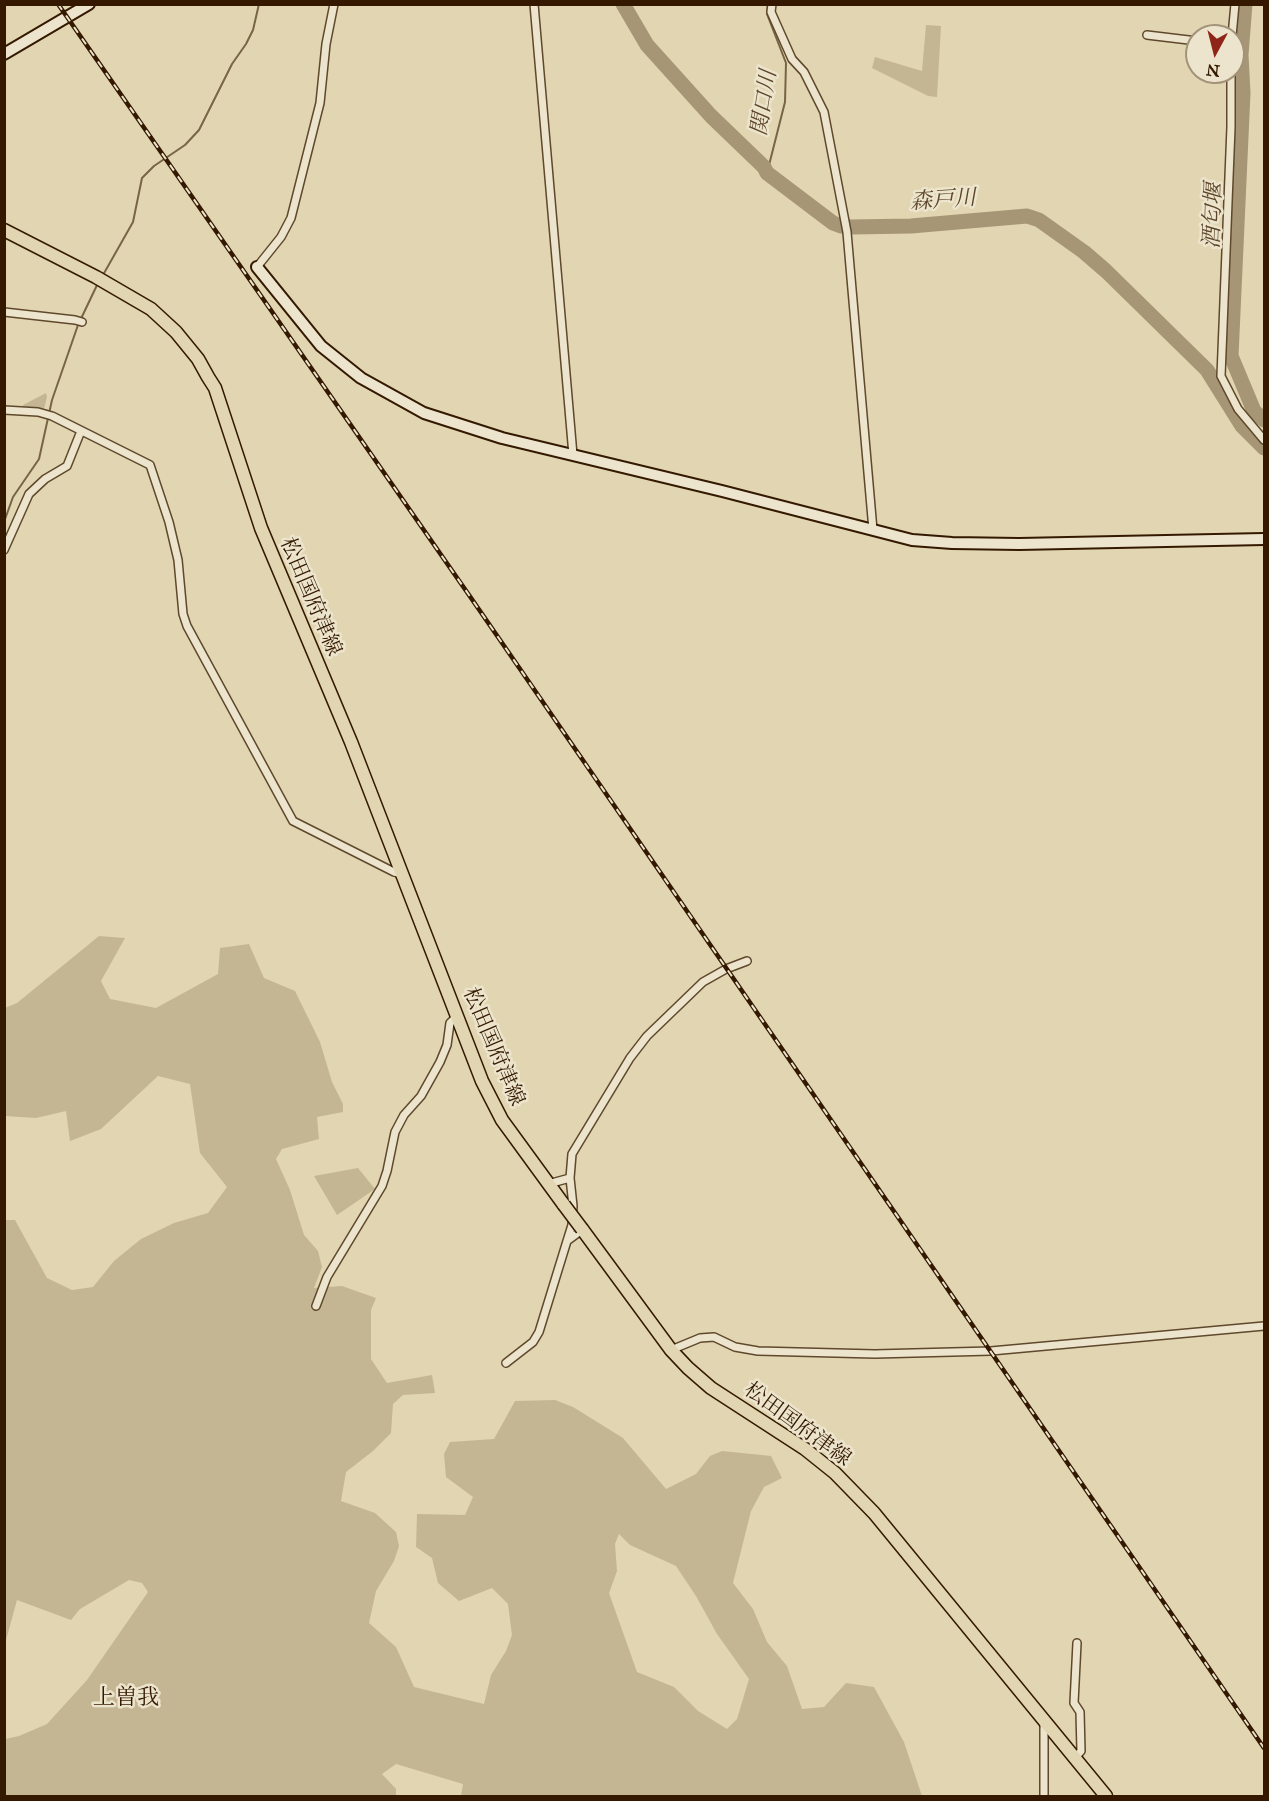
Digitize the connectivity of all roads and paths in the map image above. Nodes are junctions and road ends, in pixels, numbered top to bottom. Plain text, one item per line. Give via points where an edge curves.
1 (89, 4) edge
2 (334, 4) edge
3 (534, 4) edge
4 (772, 4) edge
5 (1235, 4) edge
6 (1233, 24) edge
7 (1147, 36) dead end
8 (1185, 40) edge
9 (4, 54) edge
10 (1231, 84) edge
11 (4, 230) edge
12 (257, 267) joint
13 (4, 312) edge
14 (80, 322) dead end
15 (4, 410) edge
16 (81, 431) junction
17 (1264, 440) edge
18 (573, 456) junction
19 (873, 530) junction
20 (1264, 539) edge
21 (4, 550) edge
22 (402, 874) junction
23 (747, 961) dead end
24 (457, 1016) junction
25 (570, 1178) junction
26 (548, 1184) junction
27 (582, 1230) junction
28 (567, 1241) junction
29 (316, 1306) dead end
30 (1264, 1326) edge
31 (671, 1350) junction
32 (506, 1364) dead end
33 (1077, 1642) dead end
34 (1044, 1721) junction
35 (1075, 1758) junction
36 (1044, 1797) edge
37 (1106, 1797) edge

1 - 9 street
2 - 12 street via 321,103 291,218
3 - 18 street
4 - 19 street via 771,12 792,59 804,72 824,112 846,227
5 - 6 street
7 - 8 street
10 - 17 street via 1221,376 1238,409
11 - 22 main road, 松田国府津線 via 152,309 198,359 215,388 261,528
12 - 18 street via 321,346 361,378 424,413
13 - 14 street
15 - 16 street via 42,413
16 - 21 street via 67,466 29,494
16 - 22 street via 150,465 178,560 183,614 293,821
18 - 19 street
19 - 20 street via 912,540 952,543
22 - 24 main road, 松田国府津線
23 - 25 street via 703,982 647,1036 572,1154
24 - 26 main road, 松田国府津線 via 502,1120
24 - 29 street via 450,1023 440,1062 395,1132 382,1186 327,1277
25 - 26 street
25 - 28 street via 573,1206
26 - 27 main road, 松田国府津線, bridge
27 - 28 street
27 - 31 main road, 松田国府津線
28 - 32 street via 538,1332 533,1342
30 - 31 street via 991,1351 758,1351 735,1347 714,1337 700,1338
31 - 34 main road, 松田国府津線 via 711,1388 835,1473 874,1513
33 - 35 street via 1074,1703 1080,1712 1081,1750
34 - 35 main road, 松田国府津線
34 - 36 street
35 - 37 main road, 松田国府津線

